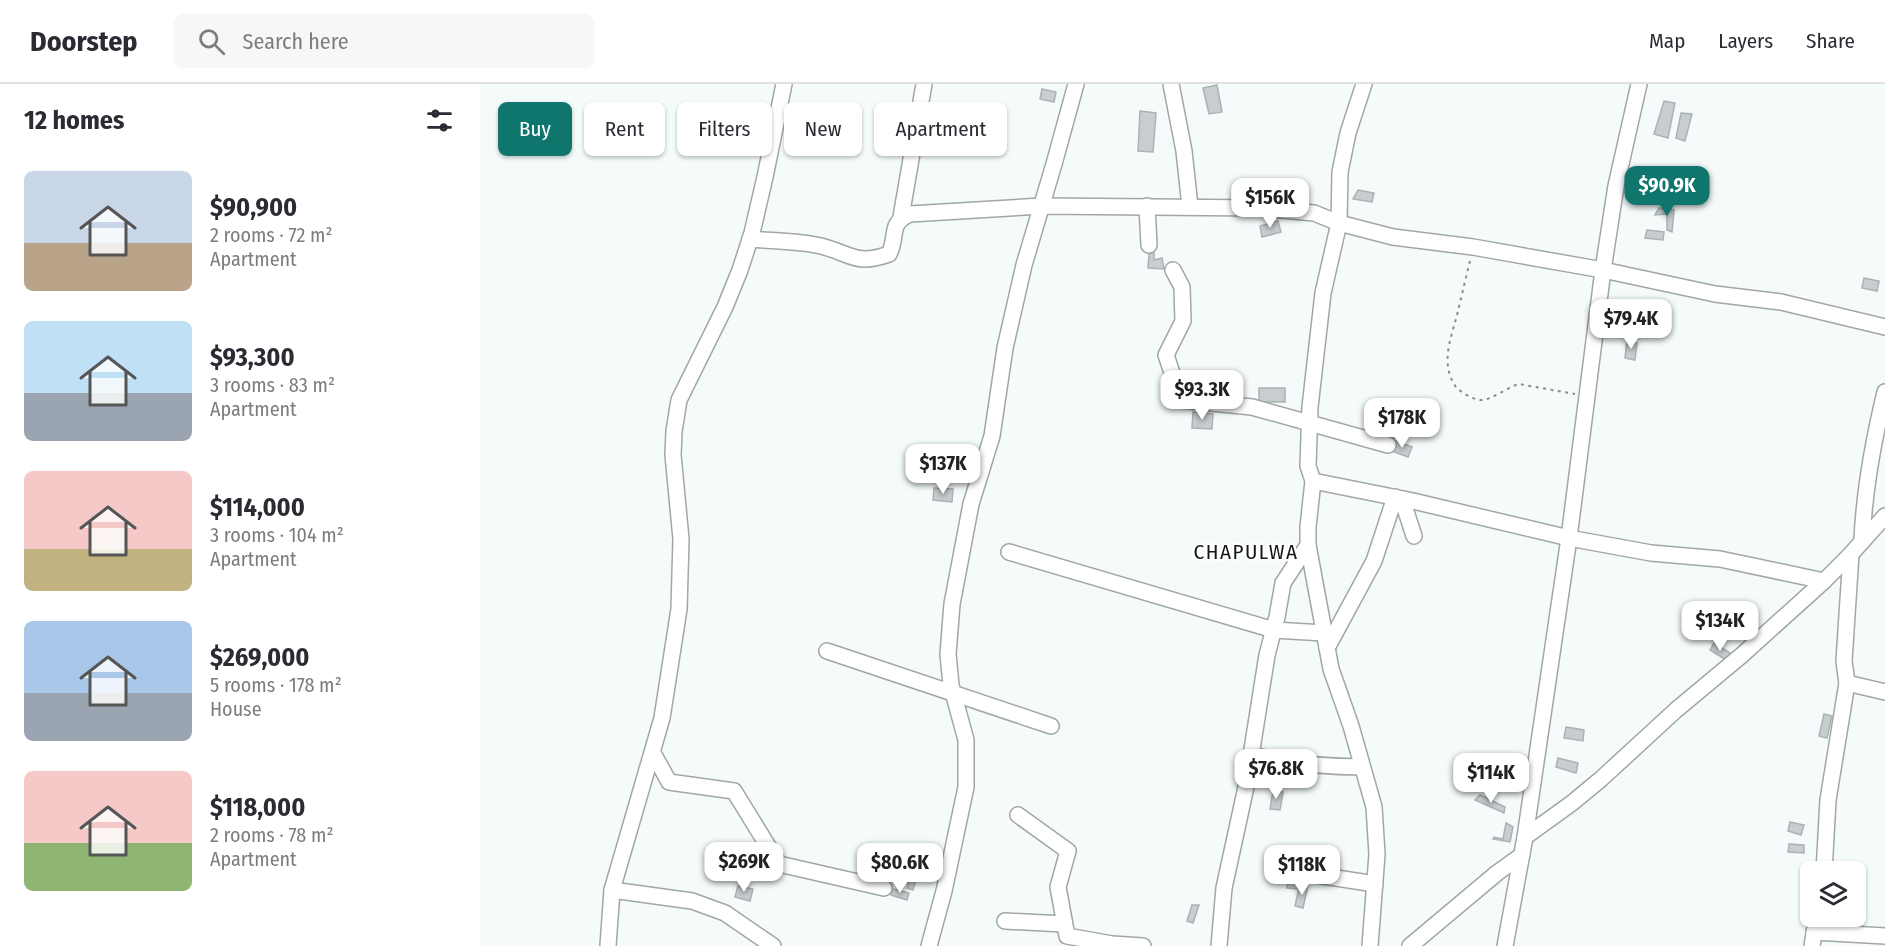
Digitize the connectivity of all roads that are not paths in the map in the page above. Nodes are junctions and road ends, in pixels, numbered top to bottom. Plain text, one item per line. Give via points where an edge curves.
1 (784, 84) edge
2 (924, 84) edge
3 (1076, 84) edge
4 (1171, 84) edge
5 (1639, 84) edge
6 (1360, 85) edge
7 (1042, 206) junction
8 (1147, 206) junction
9 (1190, 207) junction
10 (901, 217) junction
11 (1339, 223) junction
12 (750, 238) junction
13 (1149, 245) dead end
14 (1173, 270) dead end
15 (1603, 270) junction
16 (1885, 327) edge
17 (1885, 392) edge
18 (1309, 424) junction
19 (1388, 446) dead end
20 (1313, 481) junction
21 (1398, 498) junction
22 (1885, 516) edge
23 (1414, 536) dead end
24 (1569, 538) junction
25 (1862, 541) junction
26 (1308, 545) junction
27 (1009, 552) dead end
28 (1851, 554) junction
29 (1824, 581) junction
30 (1274, 630) junction
31 (1325, 640) junction
32 (828, 651) dead end
33 (1847, 682) junction
34 (1885, 692) edge
35 (953, 694) junction
36 (1051, 726) dead end
37 (653, 753) junction
38 (1251, 755) junction
39 (1362, 767) junction
40 (1018, 815) dead end
41 (1525, 837) junction
42 (1522, 855) junction
43 (1825, 861) edge
44 (1304, 873) dead end
45 (1375, 884) junction
46 (884, 888) dead end
47 (612, 890) junction
48 (1005, 921) dead end
49 (1064, 924) junction
50 (1814, 931) edge
51 (1885, 936) edge
52 (757, 941) edge
53 (608, 946) edge
54 (773, 946) edge
55 (929, 946) edge
56 (1143, 946) edge
57 (1219, 946) edge
58 (1370, 946) edge
59 (1410, 946) edge
60 (1505, 946) edge

1 - 12 street
2 - 10 street
3 - 7 street
4 - 9 street
5 - 15 street via 1616,186
6 - 11 street via 1340,172
7 - 8 street
7 - 10 street
7 - 35 street via 1005,348 992,435 970,504 948,654
8 - 9 street
8 - 13 street
9 - 11 street via 1314,213
10 - 12 street via 895,225 889,254 874,260 857,260 818,245
11 - 15 street via 1393,237
11 - 18 street via 1323,293
12 - 37 street via 725,307 679,400 673,454 681,539 680,609
14 - 18 street via 1182,287 1183,321 1166,355 1181,400 1252,407
15 - 16 street via 1715,294 1780,302
15 - 24 street
17 - 25 street via 1866,481
18 - 19 street
18 - 20 street via 1308,466
20 - 21 street
20 - 26 street
21 - 23 street
21 - 24 street
21 - 31 street via 1374,561
22 - 25 street
24 - 29 street via 1651,553 1720,559
24 - 41 street
25 - 28 street
26 - 30 street via 1283,583
26 - 31 street
27 - 30 street
28 - 29 street
28 - 33 street via 1844,661
29 - 41 street via 1601,779
30 - 31 street
30 - 38 street
31 - 39 street
32 - 35 street
33 - 34 street
33 - 43 street via 1828,800
35 - 36 street
35 - 55 street via 966,740 966,787
37 - 46 street via 669,782 734,791 779,864
37 - 47 street
38 - 39 street via 1288,763
38 - 57 street via 1224,888
39 - 45 street via 1377,831
40 - 49 street via 1068,851 1058,887
41 - 42 street
42 - 59 street
42 - 60 street
44 - 45 street
45 - 58 street
47 - 52 street via 692,901 725,913
47 - 53 street
48 - 49 street
49 - 56 street via 1066,936
50 - 51 street
52 - 54 street

